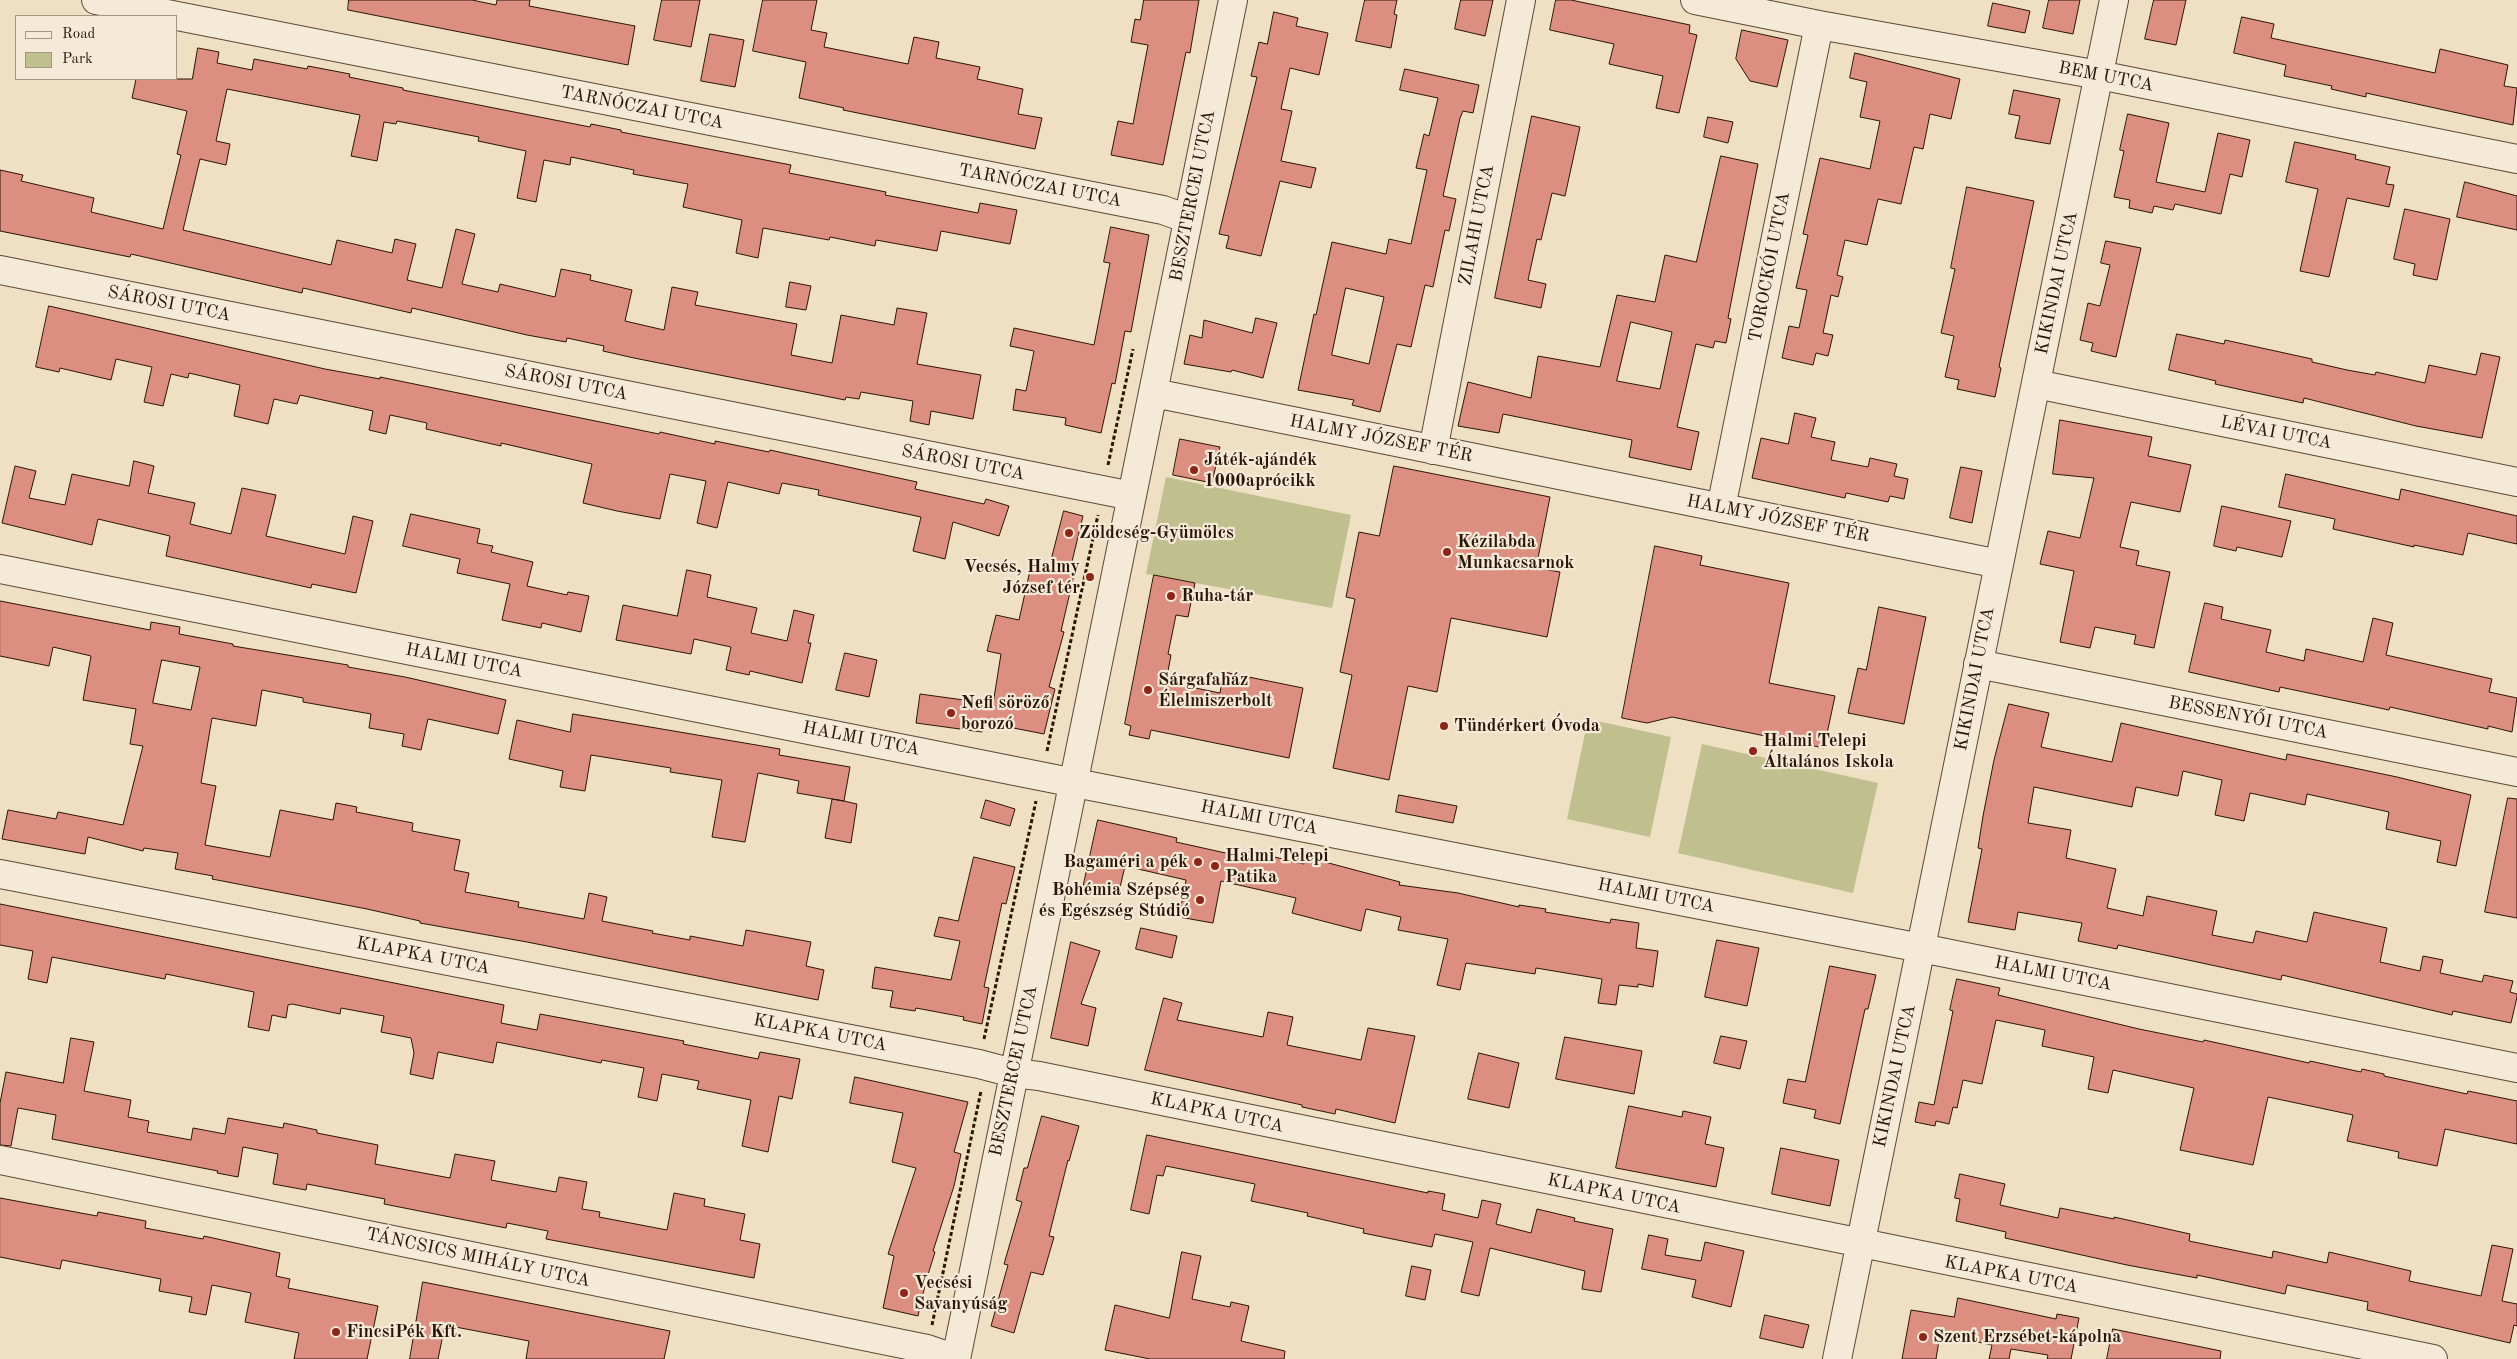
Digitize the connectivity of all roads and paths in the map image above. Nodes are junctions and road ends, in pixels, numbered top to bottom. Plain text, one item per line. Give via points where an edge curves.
1 (96, 0) edge
2 (1233, 0) edge
3 (1522, 0) edge
4 (1695, 0) edge
5 (2114, 0) edge
6 (172, 15) edge
7 (178, 16) edge
8 (1819, 25) junction
9 (2099, 75) junction
10 (2517, 159) edge
11 (1188, 219) junction
12 (0, 270) edge
13 (2036, 384) junction
14 (1154, 392) junction
15 (1433, 450) junction
16 (2517, 482) edge
17 (1103, 491) junction
18 (1132, 496) junction
19 (1721, 508) junction
20 (1999, 564) junction
21 (0, 569) edge
22 (1978, 664) junction
23 (2517, 772) edge
24 (1042, 775) junction
25 (1075, 783) junction
26 (0, 874) edge
27 (1921, 948) junction
28 (983, 1065) junction
29 (2517, 1068) edge
30 (1013, 1073) junction
31 (0, 1160) edge
32 (1860, 1244) junction
33 (927, 1349) junction
34 (956, 1359) edge
35 (1837, 1359) edge
36 (2433, 1359) edge

1 - 6 street, TARNÓCZAI UTCA
2 - 11 street, BESZTERCEI UTCA
3 - 15 street, ZILAHI UTCA
4 - 8 street, BEM UTCA
5 - 9 street, KIKINDAI UTCA
7 - 11 street, TARNÓCZAI UTCA via 1164,210
8 - 9 street, BEM UTCA
8 - 19 street, TOROCKÓI UTCA
9 - 10 street, BEM UTCA
9 - 13 street, KIKINDAI UTCA
11 - 14 street, BESZTERCEI UTCA
12 - 17 street, SÁROSI UTCA
13 - 16 street, LÉVAI UTCA
13 - 20 street, KIKINDAI UTCA
14 - 15 street, HALMY JÓZSEF TÉR
14 - 18 street
15 - 19 street, HALMY JÓZSEF TÉR
17 - 18 street, SÁROSI UTCA
17 - 24 path
18 - 25 street
19 - 20 street, HALMY JÓZSEF TÉR
20 - 22 street, KIKINDAI UTCA
21 - 24 street, HALMI UTCA
22 - 23 street, BESSENYŐI UTCA
22 - 27 street, KIKINDAI UTCA
24 - 25 street, HALMI UTCA
24 - 28 path
25 - 27 street, HALMI UTCA
25 - 30 street, BESZTERCEI UTCA
26 - 28 street, KLAPKA UTCA
27 - 29 street, HALMI UTCA
27 - 32 street, KIKINDAI UTCA
28 - 30 street, KLAPKA UTCA
28 - 33 path
30 - 32 street, KLAPKA UTCA
30 - 34 street, BESZTERCEI UTCA
31 - 33 street, TÁNCSICS MIHÁLY UTCA
32 - 35 street, KIKINDAI UTCA
32 - 36 street, KLAPKA UTCA
33 - 34 street, TÁNCSICS MIHÁLY UTCA

